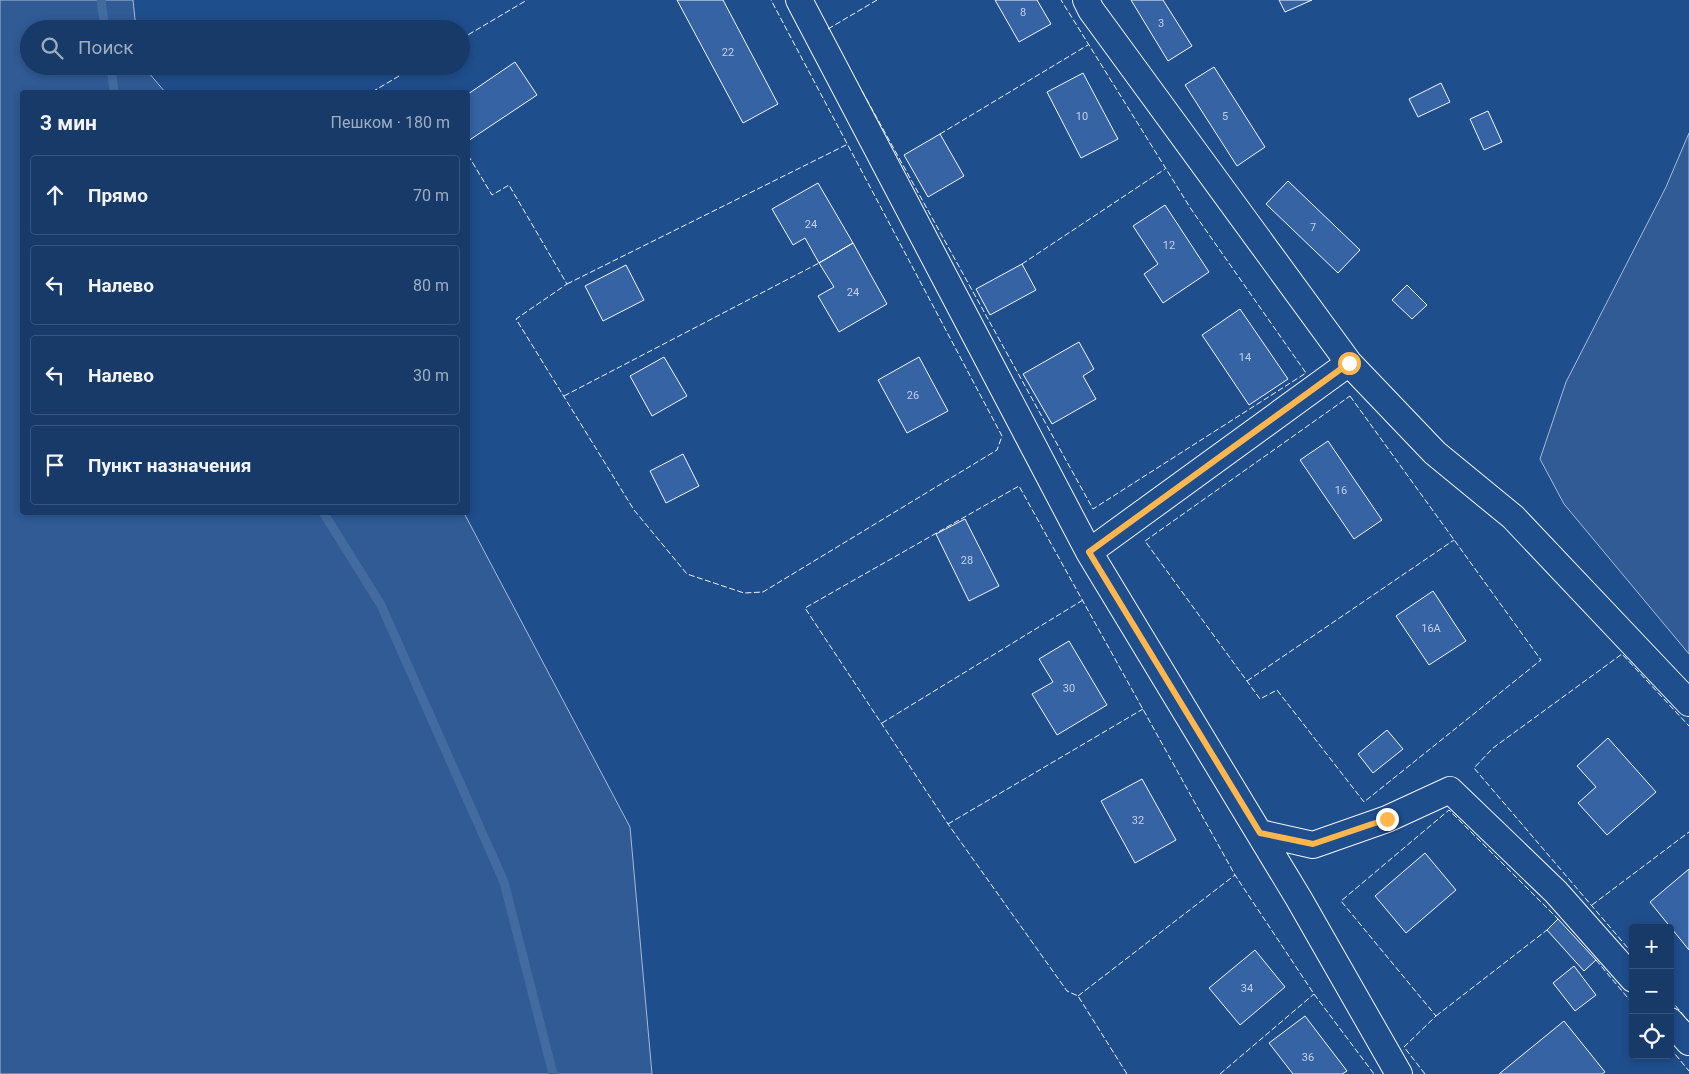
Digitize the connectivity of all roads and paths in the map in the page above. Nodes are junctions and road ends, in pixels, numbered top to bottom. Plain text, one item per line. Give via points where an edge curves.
1 (799, 0) edge
2 (1086, 0) edge
3 (1349, 363) junction
4 (1089, 552) junction
5 (1689, 703) edge
6 (1260, 833) junction
7 (1629, 974) edge
8 (1674, 1025) edge
9 (1689, 1042) edge
10 (1399, 1074) edge

1 - 4 street
2 - 3 street
3 - 4 street
3 - 5 street via 1435,453 1513,517
4 - 6 street
6 - 7 street via 1313,844 1387,819 1450,790 1556,892
6 - 10 street
8 - 9 street

